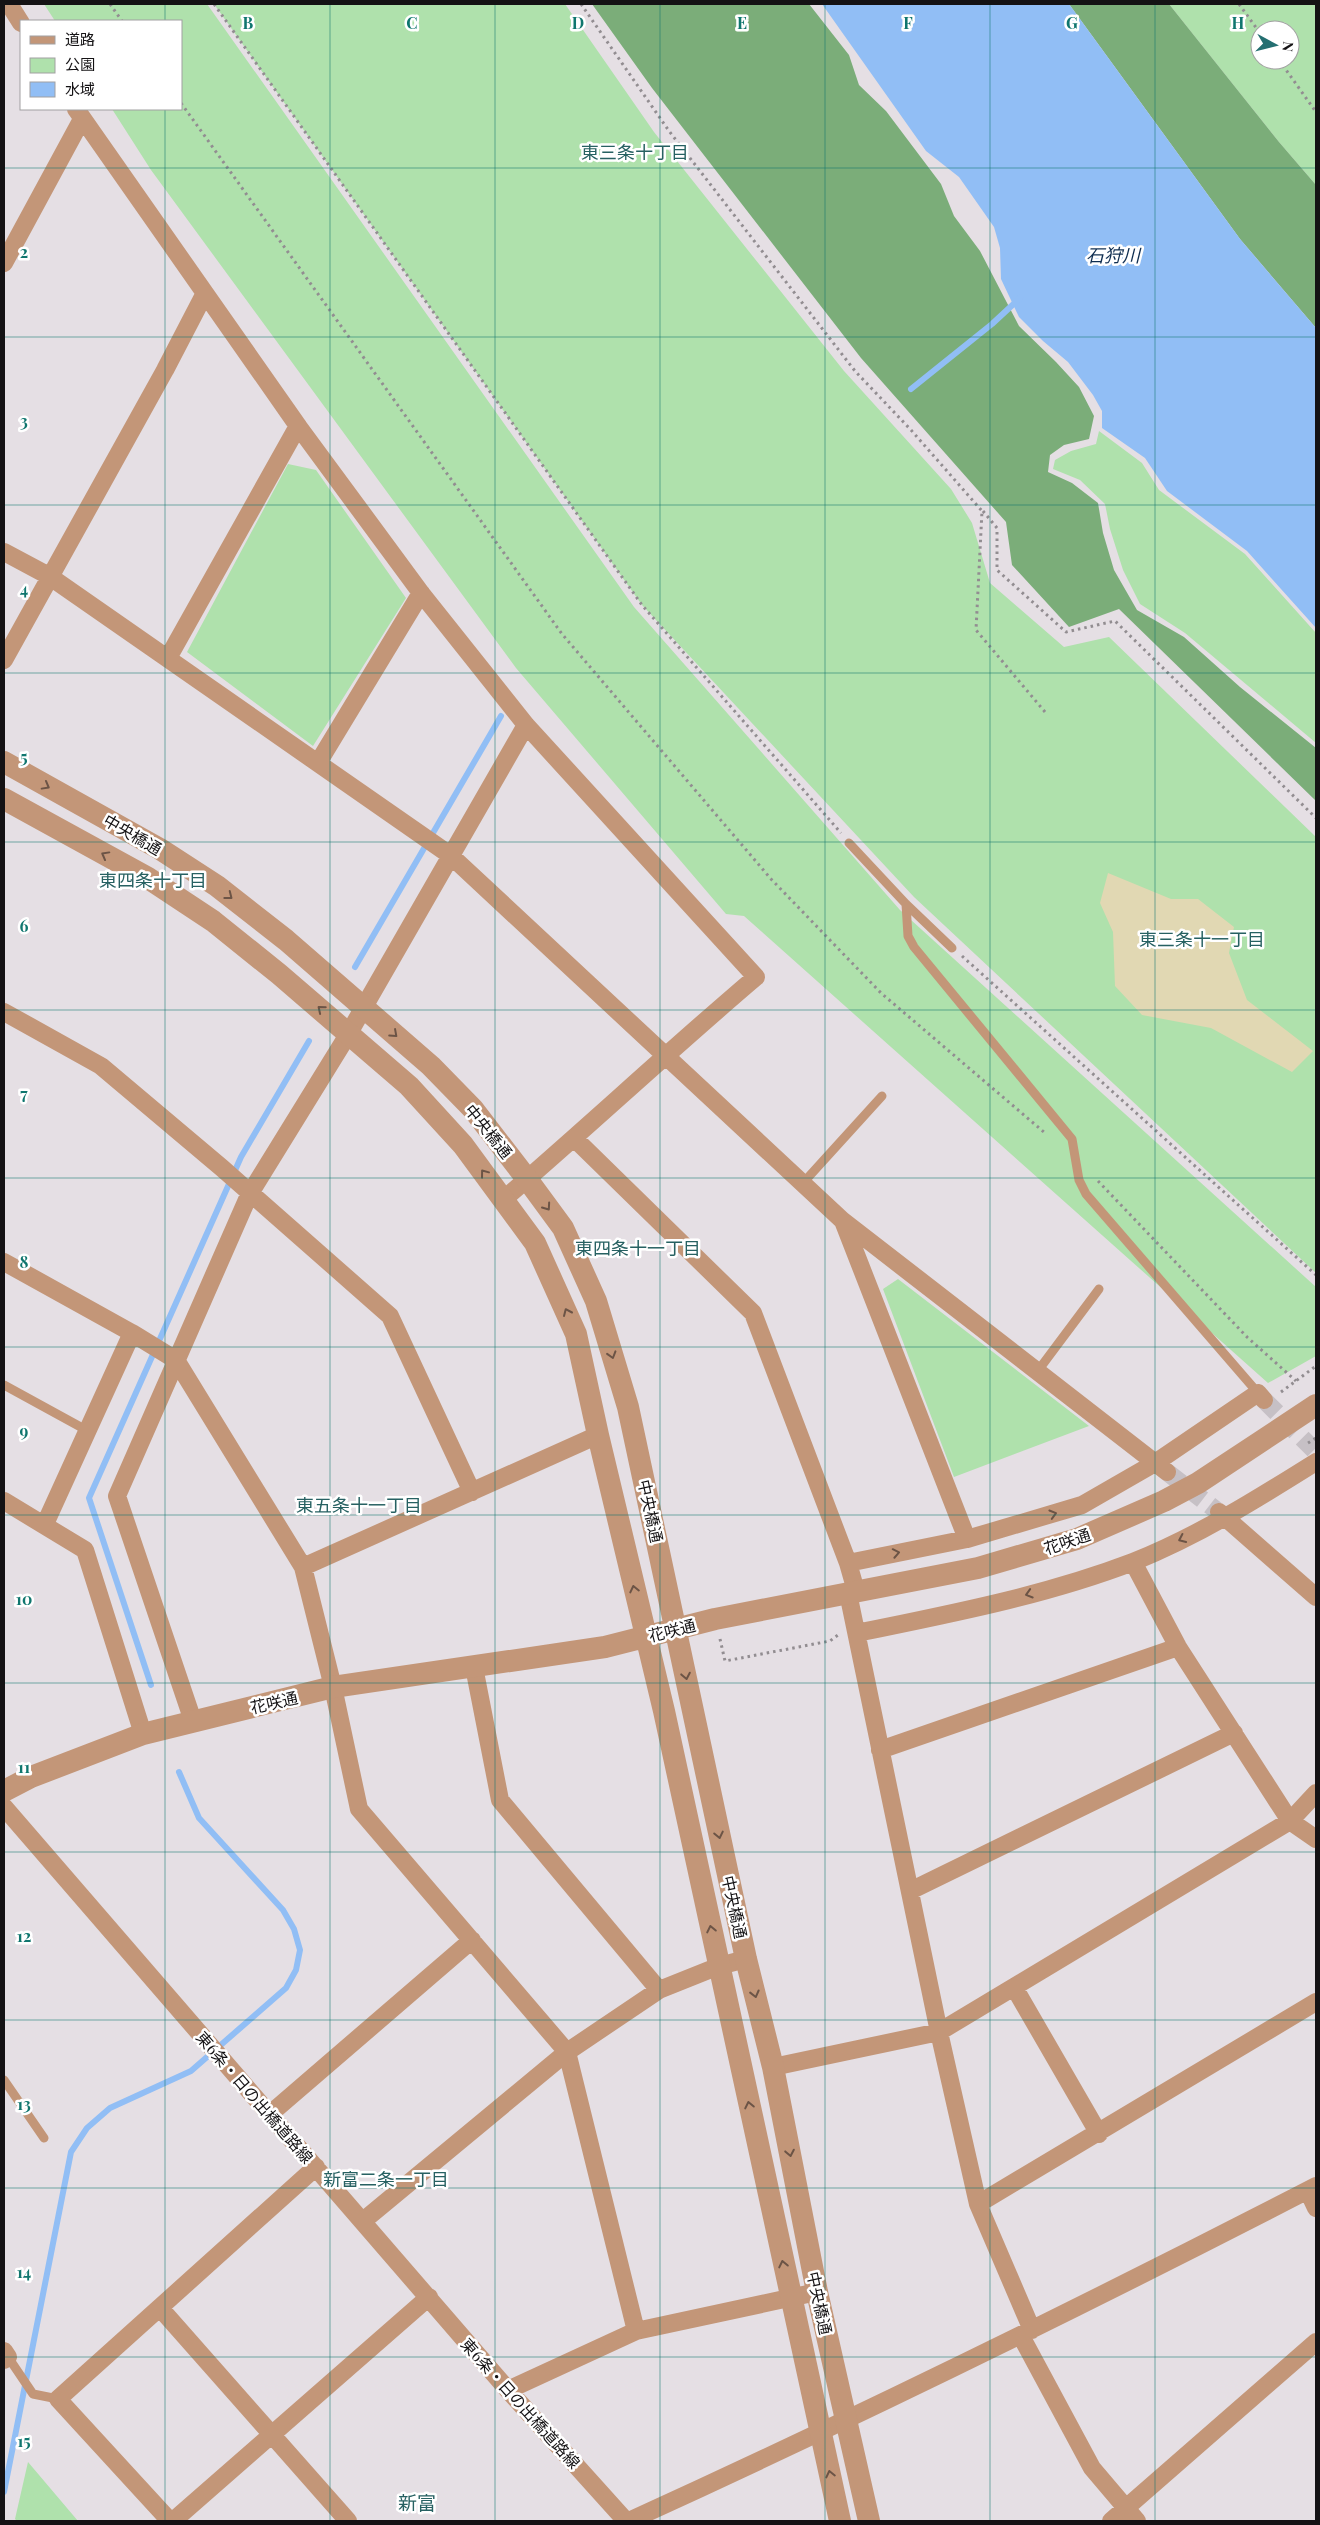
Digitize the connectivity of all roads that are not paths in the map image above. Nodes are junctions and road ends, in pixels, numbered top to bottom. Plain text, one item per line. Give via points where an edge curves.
1 (9, 4) edge
2 (20, 21) edge
3 (79, 114) edge
4 (4, 263) edge
5 (205, 293) junction
6 (298, 426) junction
7 (4, 552) edge
8 (49, 576) junction
9 (421, 593) junction
10 (168, 658) junction
11 (4, 660) edge
12 (526, 725) junction
13 (4, 762) edge
14 (318, 763) junction
15 (4, 798) edge
16 (850, 843) road end
17 (443, 850) junction
18 (906, 904) junction
19 (952, 948) road end
20 (364, 1007) junction
21 (4, 1012) edge
22 (349, 1033) junction
23 (664, 1055) junction
24 (882, 1096) dead end
25 (575, 1139) junction
26 (527, 1179) junction
27 (803, 1183) junction
28 (243, 1189) junction
29 (504, 1199) junction
30 (842, 1220) junction
31 (4, 1262) edge
32 (1099, 1289) dead end
33 (138, 1337) junction
34 (170, 1356) junction
35 (1037, 1372) junction
36 (4, 1385) edge
37 (1261, 1396) joint
38 (1316, 1405) edge
39 (88, 1431) junction
40 (598, 1435) junction
41 (1316, 1455) edge
42 (1161, 1468) junction
43 (472, 1492) junction
44 (4, 1502) edge
45 (1221, 1514) junction
46 (45, 1524) junction
47 (968, 1539) junction
48 (1132, 1562) junction
49 (848, 1563) junction
50 (303, 1567) junction
51 (852, 1592) junction
52 (1316, 1597) edge
53 (856, 1627) junction
54 (676, 1628) junction
55 (646, 1636) junction
56 (1178, 1647) junction
57 (474, 1667) junction
58 (333, 1688) junction
59 (193, 1721) junction
60 (1234, 1733) junction
61 (142, 1734) junction
62 (880, 1750) junction
63 (4, 1791) edge
64 (1316, 1793) edge
65 (4, 1807) edge
66 (1290, 1822) junction
67 (1316, 1839) edge
68 (910, 1891) junction
69 (472, 1940) junction
70 (746, 1959) junction
71 (718, 1966) junction
72 (1014, 1987) junction
73 (659, 1990) junction
74 (1316, 2002) edge
75 (939, 2032) junction
76 (567, 2052) junction
77 (773, 2067) junction
78 (4, 2080) edge
79 (270, 2114) junction
80 (1099, 2134) junction
81 (44, 2138) dead end
82 (316, 2167) junction
83 (1312, 2188) edge
84 (978, 2204) junction
85 (1316, 2208) edge
86 (363, 2221) junction
87 (817, 2292) junction
88 (429, 2297) junction
89 (790, 2298) junction
90 (160, 2308) junction
91 (636, 2331) junction
92 (1027, 2333) junction
93 (1316, 2342) edge
94 (5, 2356) edge
95 (508, 2390) junction
96 (58, 2398) junction
97 (847, 2421) junction
98 (821, 2433) junction
99 (271, 2434) junction
100 (1132, 2515) edge
101 (172, 2521) edge
102 (348, 2521) edge
103 (628, 2521) edge
104 (840, 2521) edge
105 (869, 2521) edge
106 (1111, 2521) edge

1 - 2 street
3 - 4 street
3 - 5 street
5 - 6 street
5 - 8 street
6 - 9 street
6 - 10 street
7 - 8 street
8 - 10 street
8 - 11 street
9 - 12 street
9 - 14 street
10 - 14 street
12 - 17 street
12 - 23 street via 756,977
13 -> 20 street, 中央橋通 via 160,848 217,886
14 - 17 street
22 -> 15 street, 中央橋通 via 213,921 148,878
16 - 18 lane
17 - 20 street
17 - 23 street
18 - 19 lane
18 - 37 lane via 908,936 914,947 1067,1132 1074,1145 1079,1180 1086,1194
20 - 22 street
20 -> 26 street, 中央橋通 via 473,1109
21 - 28 street via 101,1066
22 - 28 street
29 -> 22 street, 中央橋通 via 463,1145 409,1086
23 - 25 street
23 - 27 street
24 - 27 lane
25 - 26 street
25 - 49 street via 753,1313
26 - 29 street
26 -> 54 street, 中央橋通 via 562,1228 596,1300 628,1407
27 - 30 street
28 - 34 street
28 - 43 street via 390,1316
40 -> 29 street, 中央橋通 via 576,1334 535,1243
30 - 35 street
30 - 47 street
31 - 33 street
32 - 35 lane
33 - 34 street
33 - 39 street
34 - 50 street
34 - 59 street via 117,1496
35 - 42 street
36 - 39 lane
37 - 42 street
38 - 51 street, 花咲通 via 1198,1483 1077,1539 978,1568
39 - 46 street
40 - 43 street
55 -> 40 street, 中央橋通
41 - 45 street
47 -> 42 street via 1082,1505
43 - 50 street
44 - 46 street
45 -> 48 street
45 - 52 street
46 - 61 street via 85,1550
49 -> 47 street
48 -> 53 street via 1001,1603
48 - 56 street
49 - 51 street
50 - 58 street
51 - 53 street
51 - 54 street, 花咲通
53 - 62 street
54 - 55 street, 花咲通
54 -> 70 street, 中央橋通
55 - 57 street, 花咲通 via 605,1646
71 -> 55 street, 中央橋通
56 - 60 street
56 - 62 street
57 - 58 street, 花咲通
57 - 73 street via 500,1800
58 - 59 street, 花咲通
58 - 69 street via 359,1809
59 - 61 street, 花咲通
60 - 66 street
60 - 68 street
61 - 63 street, 花咲通 via 31,1777
62 - 68 street
64 - 66 street
65 - 79 street, 東6条・日の出橋道路線
66 - 67 street
66 - 72 street
68 - 75 street
69 - 76 street
69 - 79 street
70 - 71 street
70 -> 77 street, 中央橋通
71 - 73 street
89 -> 71 street, 中央橋通
72 - 75 street
72 - 80 street
73 - 76 street
74 - 80 street
75 - 77 street
75 - 84 street
76 - 86 street
76 - 91 street
77 -> 87 street, 中央橋通
78 - 81 lane
79 - 82 street, 東6条・日の出橋道路線
80 - 84 street
82 - 86 street, 東6条・日の出橋道路線
82 - 90 street
83 - 85 street
83 - 92 street
84 - 92 street
86 - 88 street, 東6条・日の出橋道路線
87 - 89 street
87 - 97 street, 中央橋通
88 - 95 street, 東6条・日の出橋道路線
88 - 99 street
89 - 91 street
89 - 98 street, 中央橋通
90 - 96 street
90 - 99 street
91 - 95 street
92 - 97 street
92 - 100 street via 1092,2468
93 - 100 street
94 - 96 lane via 33,2394
95 - 103 street, 東6条・日の出橋道路線
96 - 101 street
97 - 98 street
97 - 105 street, 中央橋通
98 - 103 street
104 -> 98 street, 中央橋通
99 - 101 street
99 - 102 street
100 - 106 street

